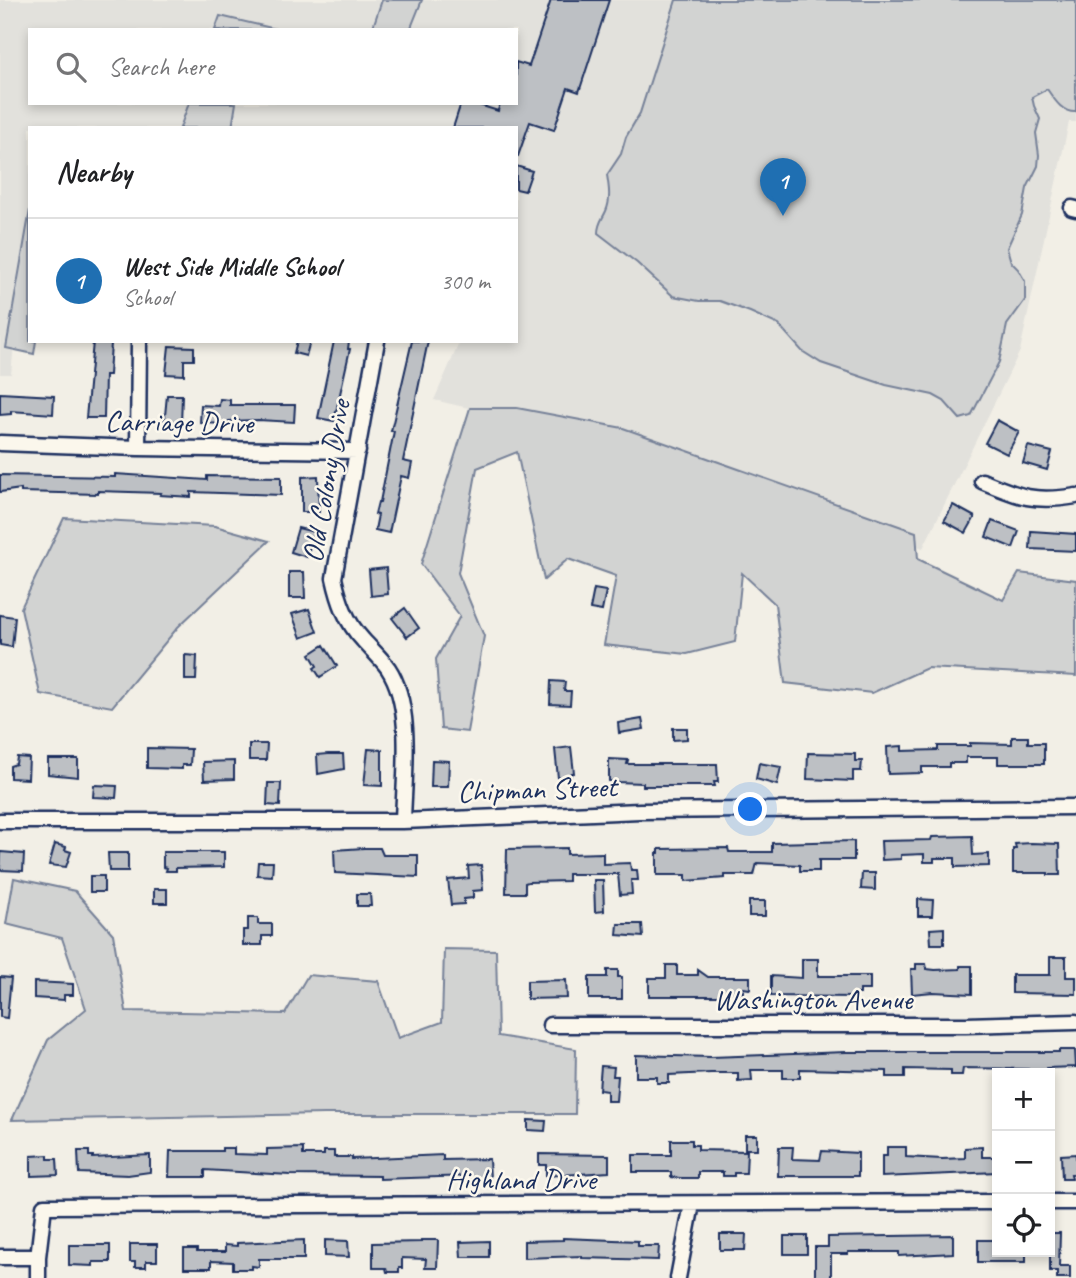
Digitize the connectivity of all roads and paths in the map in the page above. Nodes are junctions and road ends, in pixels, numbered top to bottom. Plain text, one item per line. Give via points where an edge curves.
1 (139, 343) edge
2 (377, 343) edge
3 (0, 443) edge
4 (138, 448) junction
5 (358, 451) junction
6 (982, 481) dead end
7 (1076, 496) edge
8 (1076, 807) edge
9 (0, 821) edge
10 (403, 821) junction
11 (1076, 1022) edge
12 (550, 1025) dead end
13 (992, 1202) edge
14 (1055, 1202) edge
15 (1076, 1202) edge
16 (692, 1205) junction
17 (0, 1257) edge
18 (38, 1257) junction
19 (38, 1278) edge
20 (678, 1278) edge

1 - 4 street
2 - 5 street, Old Colony Drive
3 - 4 street, Carriage Drive
4 - 5 street, Carriage Drive
5 - 10 street, Old Colony Drive via 334,578 341,607 388,668 399,695 405,729
6 - 7 street via 1020,497 1053,500
8 - 10 street, Chipman Street via 640,811
9 - 10 street, Chipman Street
11 - 12 street, Washington Avenue
13 - 16 street, Highland Drive
14 - 15 street
16 - 18 street, Highland Drive via 44,1206
16 - 20 street
17 - 18 street
18 - 19 street

